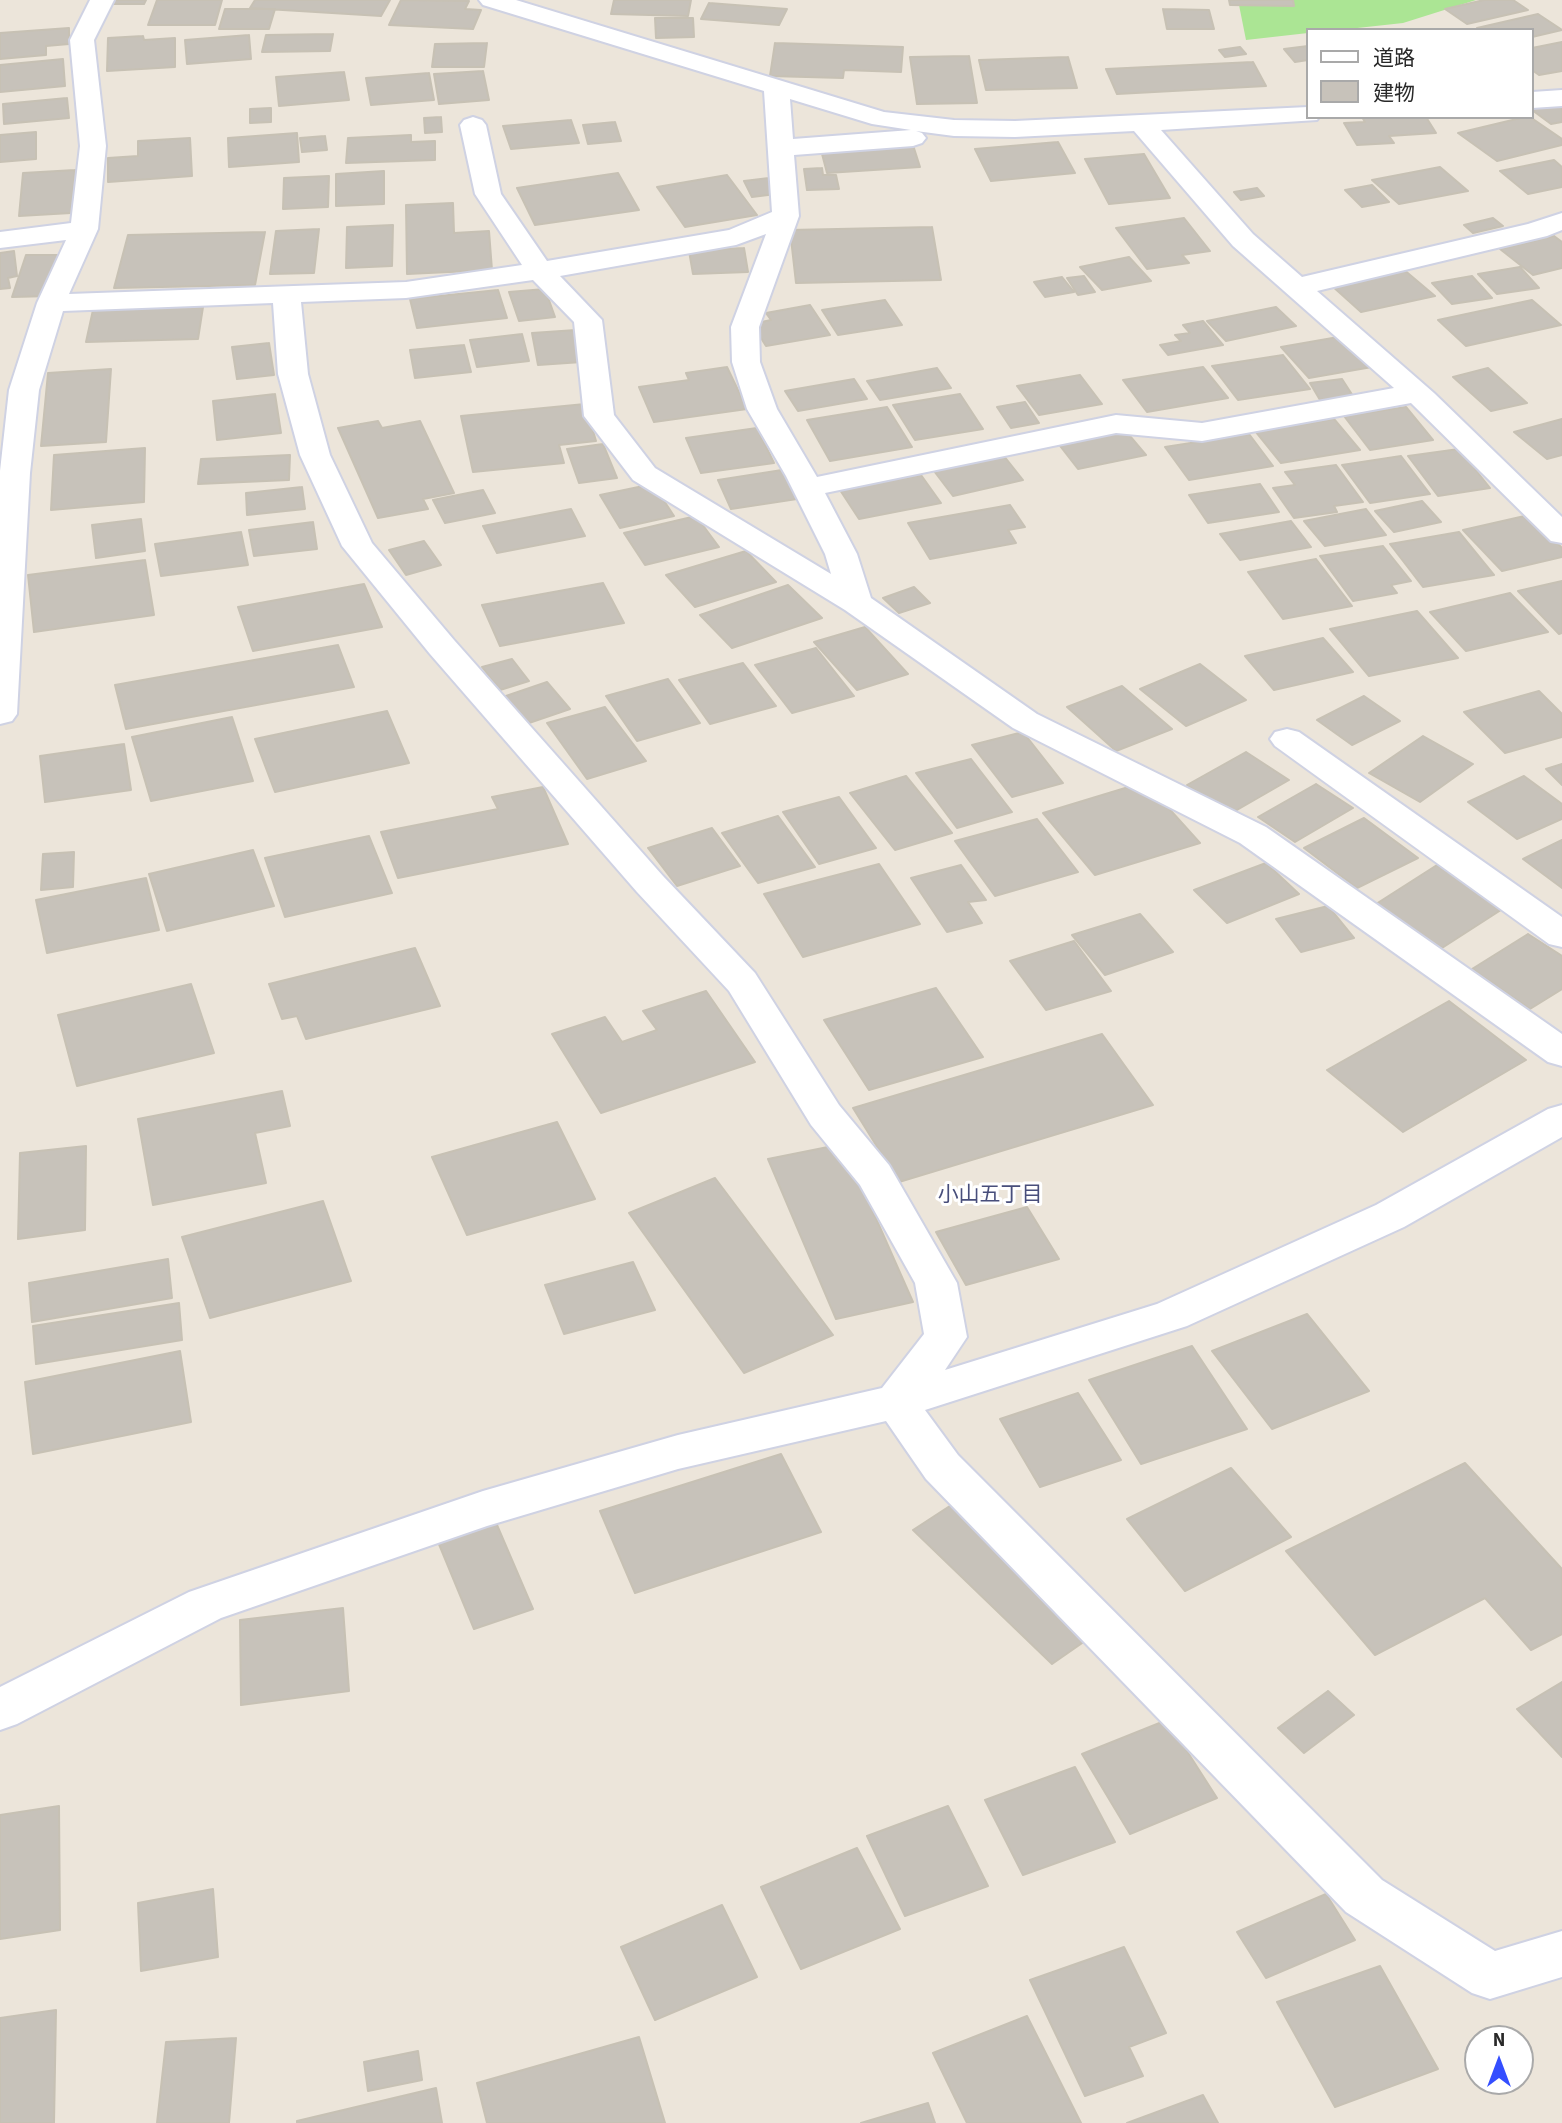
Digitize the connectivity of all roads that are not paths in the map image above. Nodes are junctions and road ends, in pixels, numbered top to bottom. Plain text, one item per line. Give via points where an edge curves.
1 (102, 0) edge
2 (491, 0) edge
3 (776, 88) junction
4 (1562, 98) edge
5 (1534, 100) edge
6 (1306, 115) edge
7 (1141, 123) junction
8 (473, 125) dead end
9 (1015, 130) junction
10 (779, 148) junction
11 (786, 216) junction
12 (1562, 221) edge
13 (84, 229) junction
14 (0, 240) edge
15 (540, 271) junction
16 (1297, 287) junction
17 (286, 294) junction
18 (51, 303) junction
19 (1417, 393) junction
20 (807, 488) junction
21 (1562, 534) edge
22 (856, 603) junction
23 (0, 714) edge
24 (1287, 739) dead end
25 (1562, 935) edge
26 (1562, 1053) edge
27 (1562, 1119) edge
28 (896, 1402) junction
29 (0, 1710) edge
30 (1562, 1954) edge

1 - 13 street via 82,40 93,146
2 - 3 street
3 - 9 street via 881,119
3 - 10 street
4 - 5 street
6 - 7 street
7 - 9 street
7 - 16 street via 1243,240
8 - 15 street via 488,194
9 - 10 street
10 - 11 street
11 - 15 street via 736,237
11 - 20 street via 745,327 746,362 762,408
12 - 16 street
13 - 14 street
13 - 18 street
15 - 17 street via 406,290
15 - 22 street via 588,320 599,416 644,474
16 - 19 street
17 - 18 street
17 - 28 street via 293,374 315,455 358,546 442,648 742,982 825,1115 875,1175 936,1283 946,1337
18 - 23 street via 24,390
19 - 20 street via 1202,432 1116,424
19 - 21 street
20 - 22 street via 841,554
22 - 26 street via 1025,721 1253,835
24 - 25 street
27 - 28 street via 1390,1216 1171,1315
28 - 29 street via 678,1452 394,1539 205,1605
28 - 30 street via 942,1466 1364,1896 1490,1976

